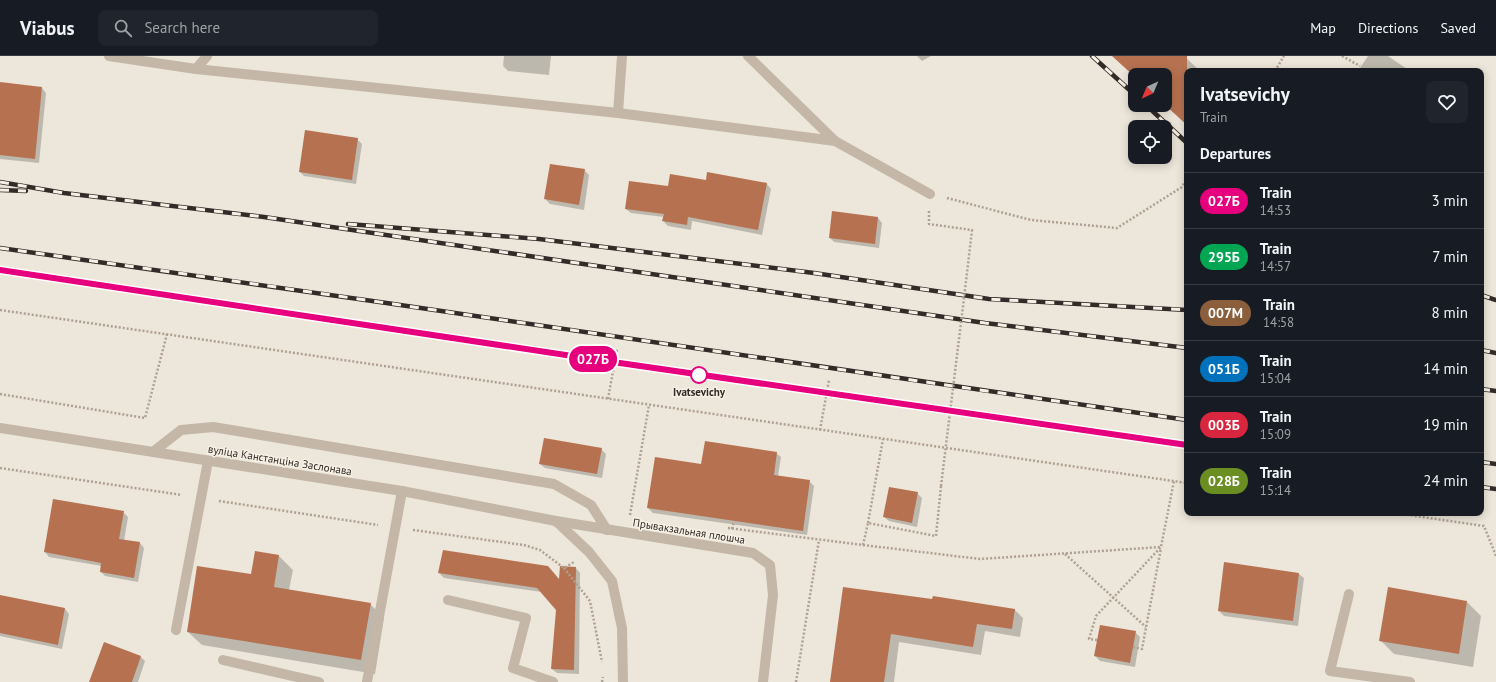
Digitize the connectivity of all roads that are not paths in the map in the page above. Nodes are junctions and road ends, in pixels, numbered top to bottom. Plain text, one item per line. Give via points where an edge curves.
1 (109, 56) edge
2 (207, 56) edge
3 (622, 56) edge
4 (748, 56) edge
5 (196, 69) junction
6 (618, 113) junction
7 (835, 141) junction
8 (930, 194) road end
9 (0, 428) edge
10 (153, 452) junction
11 (208, 461) junction
12 (402, 491) junction
13 (556, 521) junction
14 (607, 530) junction
15 (1349, 594) dead end
16 (448, 600) dead end
17 (176, 630) dead end
18 (223, 660) dead end
19 (319, 682) edge
20 (367, 682) edge
21 (553, 682) edge
22 (623, 682) edge
23 (763, 682) edge
24 (1410, 682) edge

1 - 5 street
2 - 5 street
3 - 6 street
4 - 7 street
5 - 6 street
6 - 7 street
7 - 8 street
9 - 10 street, вуліца Канстанціна Заслонава
10 - 11 street, вуліца Канстанціна Заслонава
10 - 14 street via 181,430 213,427 554,484 591,505
11 - 12 street, вуліца Канстанціна Заслонава
11 - 17 street
12 - 13 street, вуліца Канстанціна Заслонава
12 - 20 street
13 - 14 street, Прывакзальная плошча
13 - 22 street via 589,552 612,581 622,628
14 - 23 street, Прывакзальная плошча via 753,553 770,566 773,595
15 - 24 street via 1330,671
16 - 21 street via 526,618 513,668
18 - 19 street

